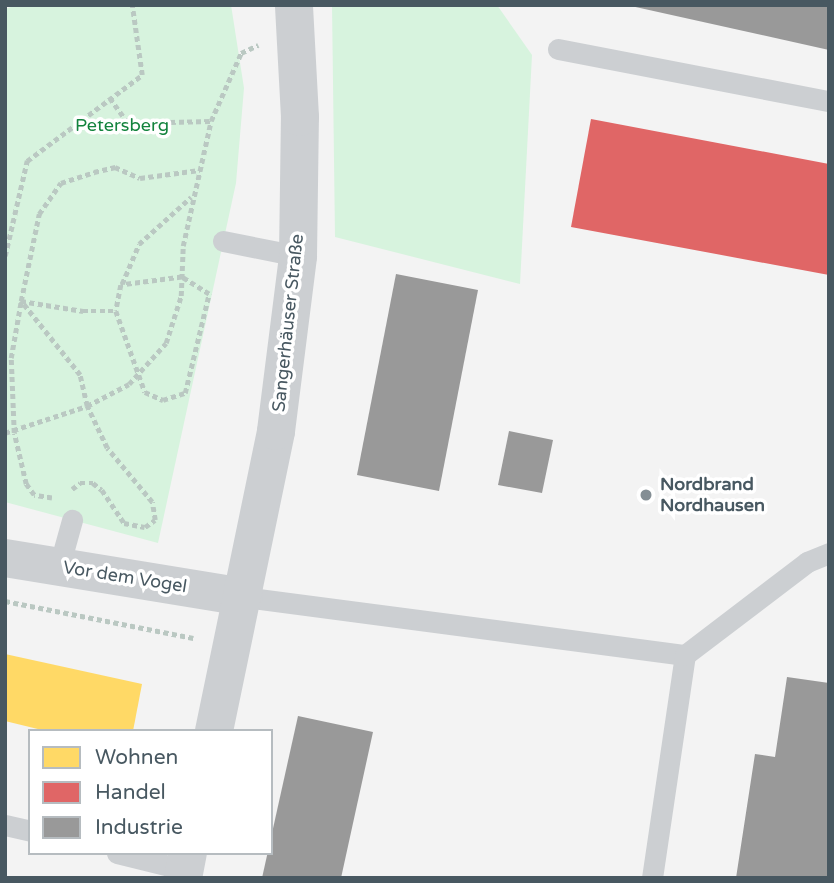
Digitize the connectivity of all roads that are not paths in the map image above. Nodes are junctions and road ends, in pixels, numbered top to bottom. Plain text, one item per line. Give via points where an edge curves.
1 (295, 15) edge
2 (558, 49) dead end
3 (829, 101) edge
4 (223, 241) dead end
5 (298, 256) junction
6 (72, 520) dead end
7 (829, 554) edge
8 (5, 558) edge
9 (59, 566) junction
10 (244, 597) junction
11 (685, 655) junction
12 (214, 729) edge
13 (5, 825) edge
14 (28, 831) edge
15 (127, 855) edge
16 (185, 867) edge
17 (652, 878) edge

1 - 5 street, Sangerhäuser Straße
2 - 3 lane
4 - 5 lane
5 - 10 street, Sangerhäuser Straße via 276,431
6 - 9 lane
7 - 11 lane via 807,562
8 - 9 street, Vor dem Vogel
9 - 10 street, Vor dem Vogel
10 - 11 lane
10 - 12 street, Sangerhäuser Straße
11 - 17 lane
13 - 14 lane
15 - 16 lane

